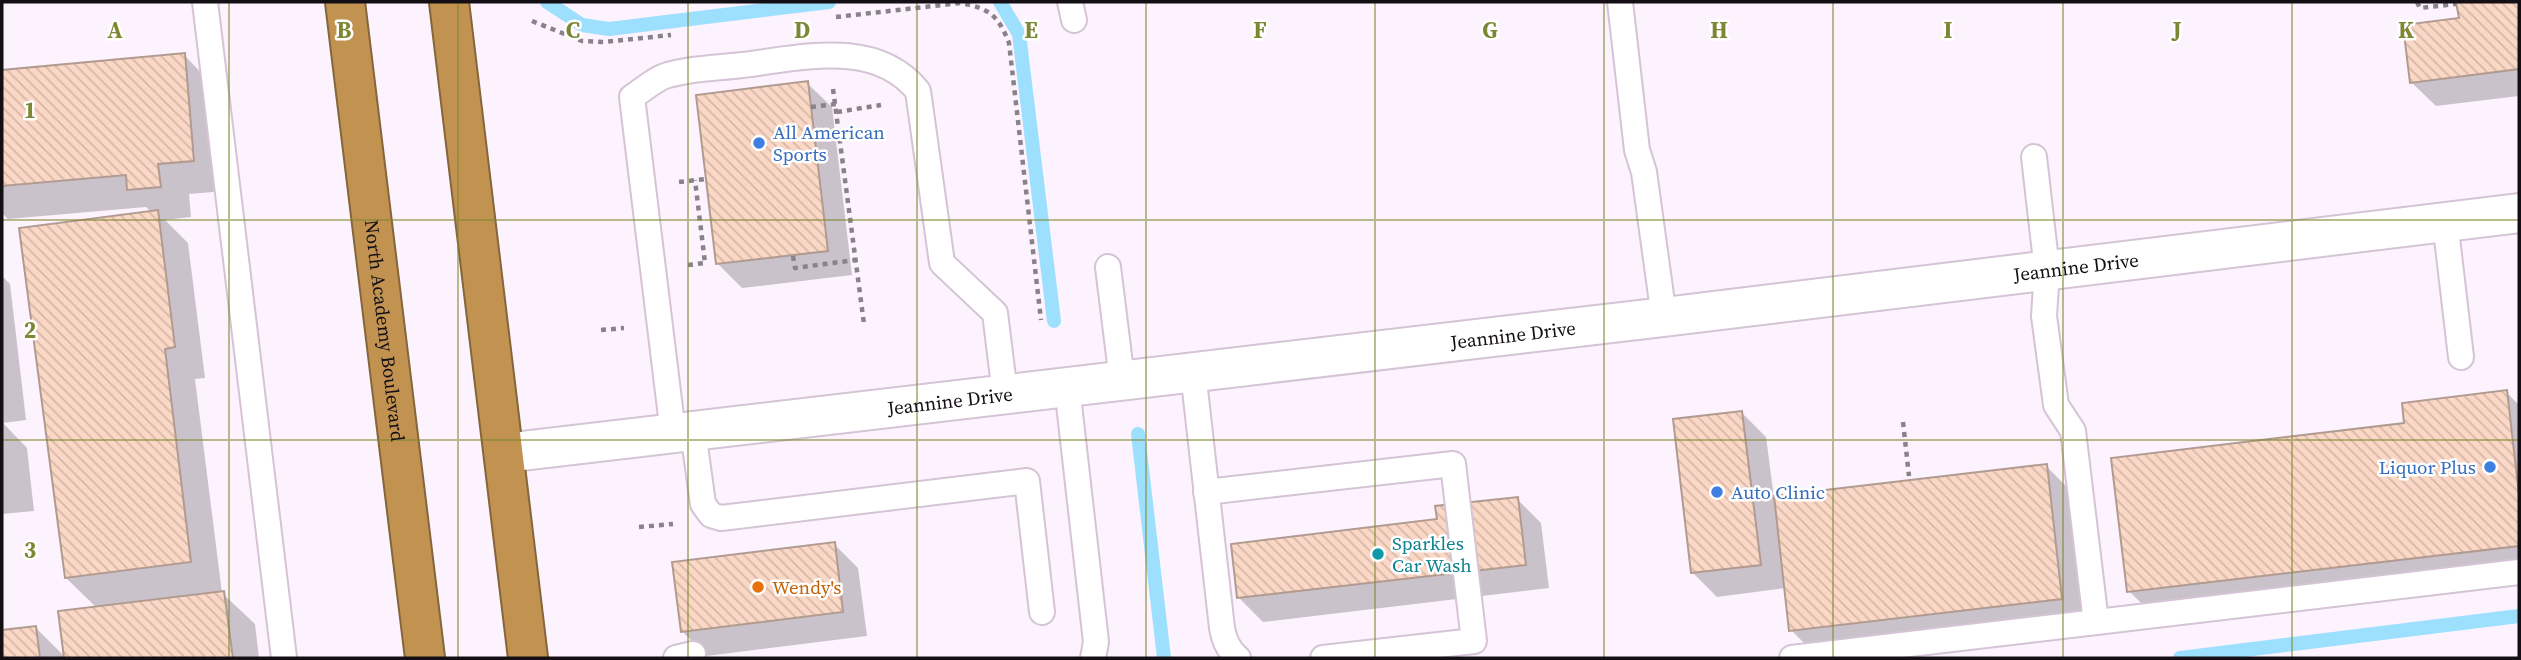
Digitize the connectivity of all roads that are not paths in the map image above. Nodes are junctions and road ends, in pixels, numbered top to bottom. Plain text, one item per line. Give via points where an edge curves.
1 (205, 2) edge
2 (345, 2) edge
3 (449, 2) edge
4 (1620, 2) edge
5 (2034, 158) dead end
6 (2519, 212) edge
7 (2445, 221) junction
8 (1108, 267) dead end
9 (2047, 270) junction
10 (1664, 317) junction
11 (2461, 357) dead end
12 (1193, 372) junction
13 (1122, 380) junction
14 (1067, 387) junction
15 (1005, 394) junction
16 (683, 432) junction
17 (505, 453) junction
18 (1206, 492) junction
19 (2519, 572) edge
20 (1042, 612) dead end
21 (2096, 622) junction
22 (285, 658) edge
23 (425, 658) edge
24 (528, 658) edge
25 (1093, 658) edge
26 (1238, 658) edge
27 (1323, 658) edge
28 (1792, 658) edge

1 - 22 lane
2 - 23 highway, North Academy Boulevard
3 - 17 highway
4 - 10 lane via 1637,150
5 - 9 lane
6 - 7 street, Jeannine Drive
7 - 9 street, Jeannine Drive
7 - 11 lane
8 - 13 lane
9 - 10 street, Jeannine Drive
9 - 21 lane via 2044,316 2056,405 2073,431
10 - 12 street, Jeannine Drive
12 - 13 street, Jeannine Drive
12 - 18 lane
13 - 14 street, Jeannine Drive
14 - 15 street, Jeannine Drive
14 - 25 lane via 1096,642
15 - 16 street, Jeannine Drive
15 - 16 lane via 995,313 942,263 918,91 895,69 832,54 666,75 632,97
16 - 17 street, Jeannine Drive
16 - 20 lane via 703,504 711,515 721,518 1027,481
17 - 24 highway
18 - 26 lane via 1224,640
18 - 27 lane via 1452,464 1474,641
19 - 21 lane
21 - 28 lane

